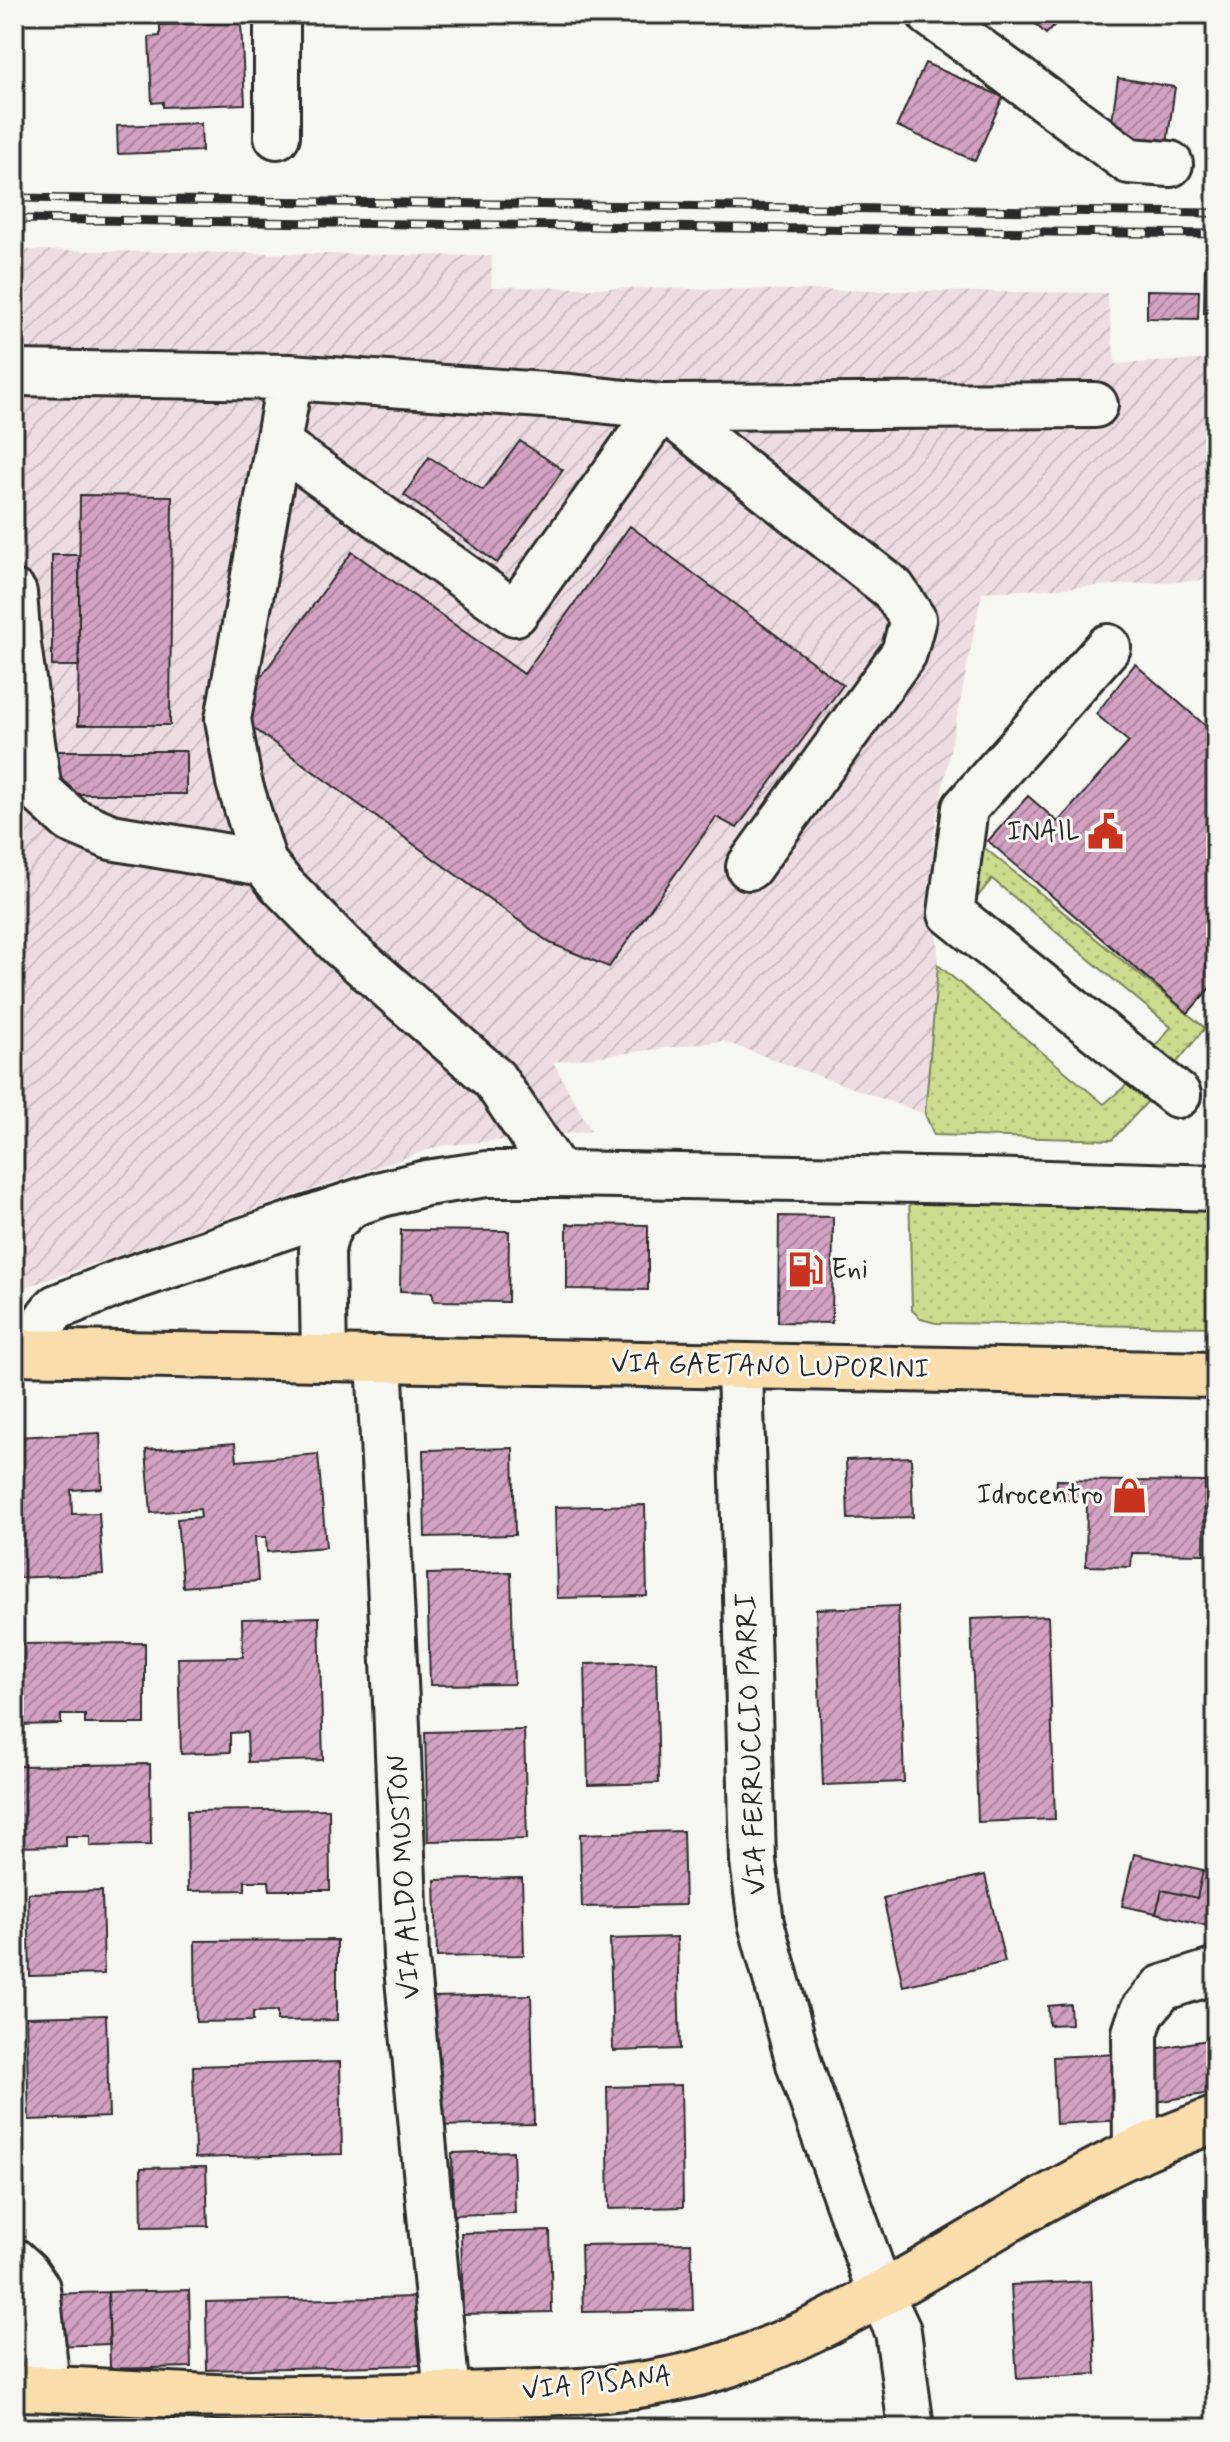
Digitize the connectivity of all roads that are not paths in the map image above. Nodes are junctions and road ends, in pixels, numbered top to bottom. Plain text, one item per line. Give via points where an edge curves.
1 (277, 14) edge
2 (930, 14) edge
3 (277, 136) dead end
4 (1170, 164) dead end
5 (14, 373) edge
6 (290, 377) junction
7 (1095, 405) dead end
8 (662, 407) junction
9 (278, 444) junction
10 (14, 593) edge
11 (1108, 647) dead end
12 (264, 863) junction
13 (749, 867) dead end
14 (1178, 1095) dead end
15 (558, 1174) junction
16 (1216, 1188) edge
17 (352, 1204) junction
18 (24, 1352) edge
19 (324, 1357) junction
20 (379, 1358) junction
21 (740, 1367) junction
22 (1216, 1375) edge
23 (1216, 1971) edge
24 (1216, 2119) edge
25 (1136, 2152) junction
26 (14, 2261) edge
27 (881, 2295) junction
28 (31, 2388) edge
29 (457, 2406) edge
30 (911, 2428) edge

1 - 3 street
2 - 4 street via 1129,161
5 - 6 street
6 - 8 street
6 - 9 street
7 - 8 street
8 - 9 street via 515,613
8 - 13 street via 893,589 913,619 904,653
9 - 12 street via 228,719 239,782
10 - 12 street via 39,791 71,820 111,837
11 - 14 street via 965,808 951,913
12 - 15 street via 342,946 494,1079
15 - 16 street, VIA GAETANO LUPORINI
15 - 17 street, VIA GAETANO LUPORINI via 459,1177
17 - 18 street, VIA GAETANO LUPORINI via 57,1307
17 - 19 street via 332,1222 322,1250
18 - 19 main road, VIA GAETANO LUPORINI
19 - 20 main road, VIA GAETANO LUPORINI
20 - 21 main road, VIA GAETANO LUPORINI
20 - 29 street, VIA ALDO MUSTON via 406,1957
21 - 22 main road, VIA GAETANO LUPORINI
21 - 27 street, VIA FERRUCCIO PARRI via 753,1861 761,1923 800,2067
23 - 25 street via 1162,1988 1142,2012 1135,2033
24 - 25 main road, VIA PISANA
25 - 27 main road, VIA PISANA
26 - 28 street via 37,2288
27 - 29 main road, VIA PISANA via 775,2346 693,2374 622,2388
27 - 30 street, VIA FERRUCCIO PARRI via 898,2331
28 - 29 main road, VIA PISANA

